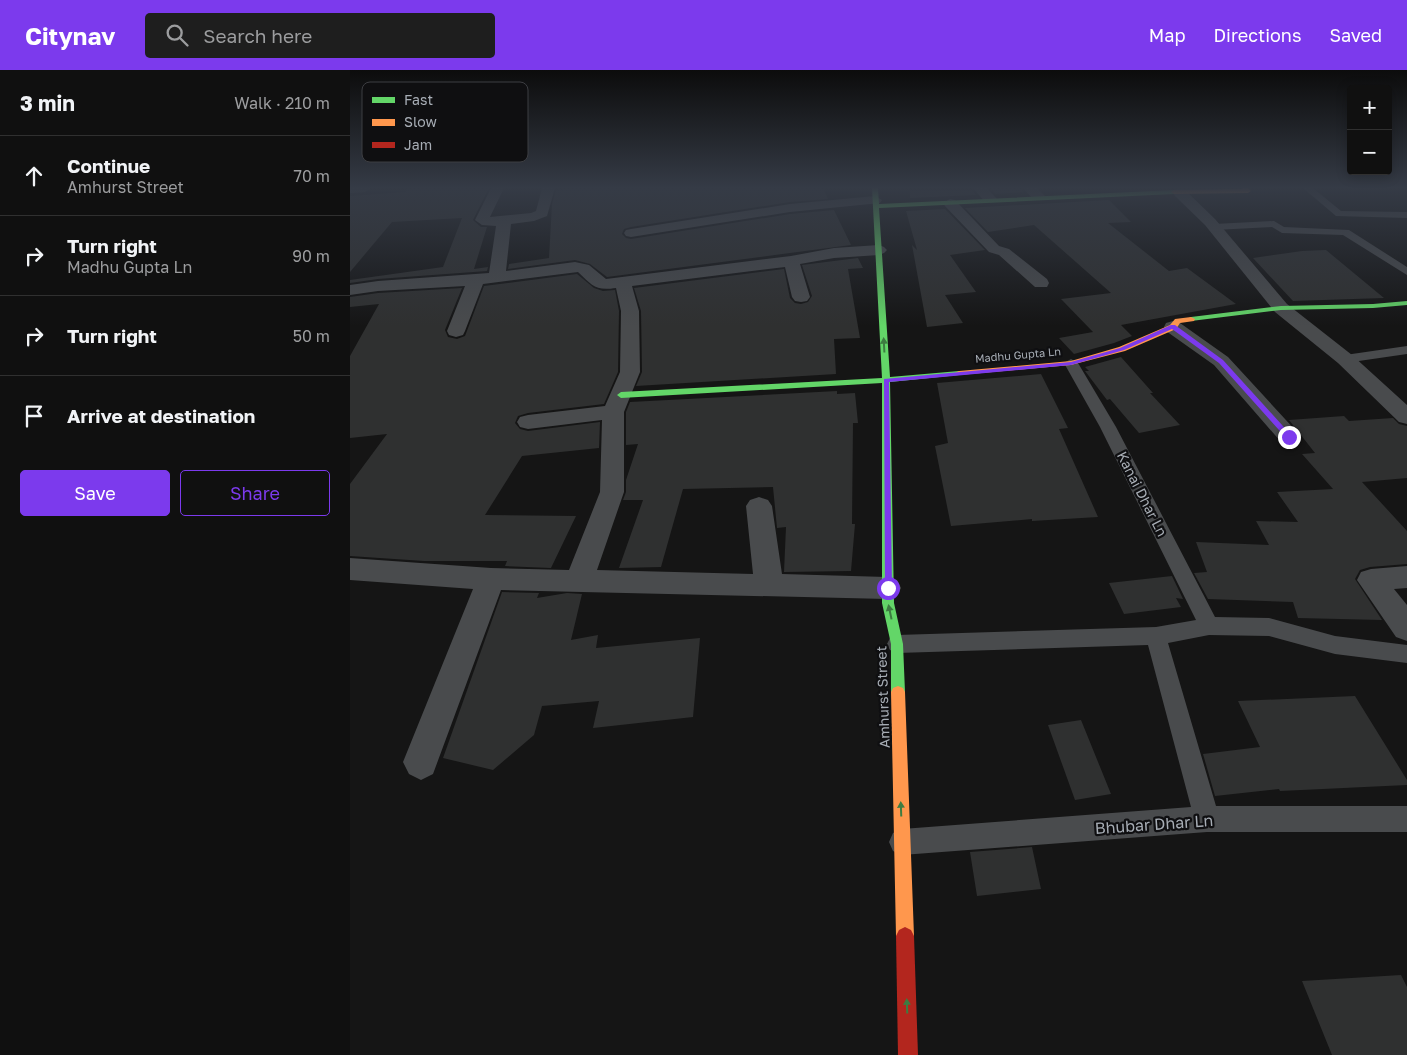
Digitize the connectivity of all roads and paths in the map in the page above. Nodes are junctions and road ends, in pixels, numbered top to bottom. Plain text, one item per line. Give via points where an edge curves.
1 (503, 234) edge
2 (878, 234) edge
3 (980, 234) edge
4 (1220, 234) edge
5 (1347, 234) edge
6 (879, 250) junction
7 (791, 261) junction
8 (1407, 272) edge
9 (497, 278) junction
10 (476, 280) junction
11 (623, 282) junction
12 (1041, 283) dead end
13 (350, 290) edge
14 (801, 297) dead end
15 (1407, 303) edge
16 (1281, 308) junction
17 (1173, 327) junction
18 (456, 331) dead end
19 (1407, 350) edge
20 (1344, 359) junction
21 (1071, 363) junction
22 (886, 380) junction
23 (617, 404) junction
24 (1407, 417) edge
25 (528, 422) dead end
26 (1289, 437) dead end
27 (759, 506) dead end
28 (350, 569) edge
29 (1407, 577) edge
30 (491, 579) junction
31 (579, 580) junction
32 (770, 586) junction
33 (888, 588) junction
34 (1209, 626) junction
35 (1407, 628) edge
36 (1156, 636) junction
37 (897, 644) junction
38 (1407, 654) edge
39 (421, 762) dead end
40 (1207, 819) junction
41 (1407, 819) edge
42 (902, 842) junction
43 (908, 1055) edge

1 - 9 street
2 - 6 street, Amhurst Street
3 - 12 street via 994,249 1004,252
4 - 16 street
5 - 8 lane
6 - 7 street via 834,253
22 -> 6 street, Amhurst Street
7 - 11 street
7 - 14 street
9 - 10 street
9 - 11 street via 575,267 582,268 602,285
10 - 13 street
10 - 18 street
11 - 23 street via 630,312 630,372
15 - 16 street, Madhu Gupta Ln
16 - 17 street, Madhu Gupta Ln via 1178,321
16 - 20 street
17 - 21 street, Madhu Gupta Ln via 1122,349
17 - 26 street via 1221,361
19 - 20 lane
20 - 24 street
21 - 22 street, Madhu Gupta Ln
21 - 34 lane, Kanai Dhar Ln via 1108,427
22 - 23 street, Madhu Gupta Ln
22 - 33 street, Amhurst Street
23 - 25 street
23 - 31 street via 612,492
27 - 32 street
28 - 30 street
29 - 35 street via 1371,580
30 - 31 street
30 - 39 street
31 - 32 street
32 - 33 street
37 -> 33 street, Amhurst Street
34 - 36 lane
34 - 38 lane via 1269,627 1335,645
36 - 37 lane
36 - 40 lane
42 -> 37 street, Amhurst Street
40 - 41 lane, Bhubar Dhar Ln
40 - 42 lane, Bhubar Dhar Ln
43 -> 42 street, Amhurst Street

